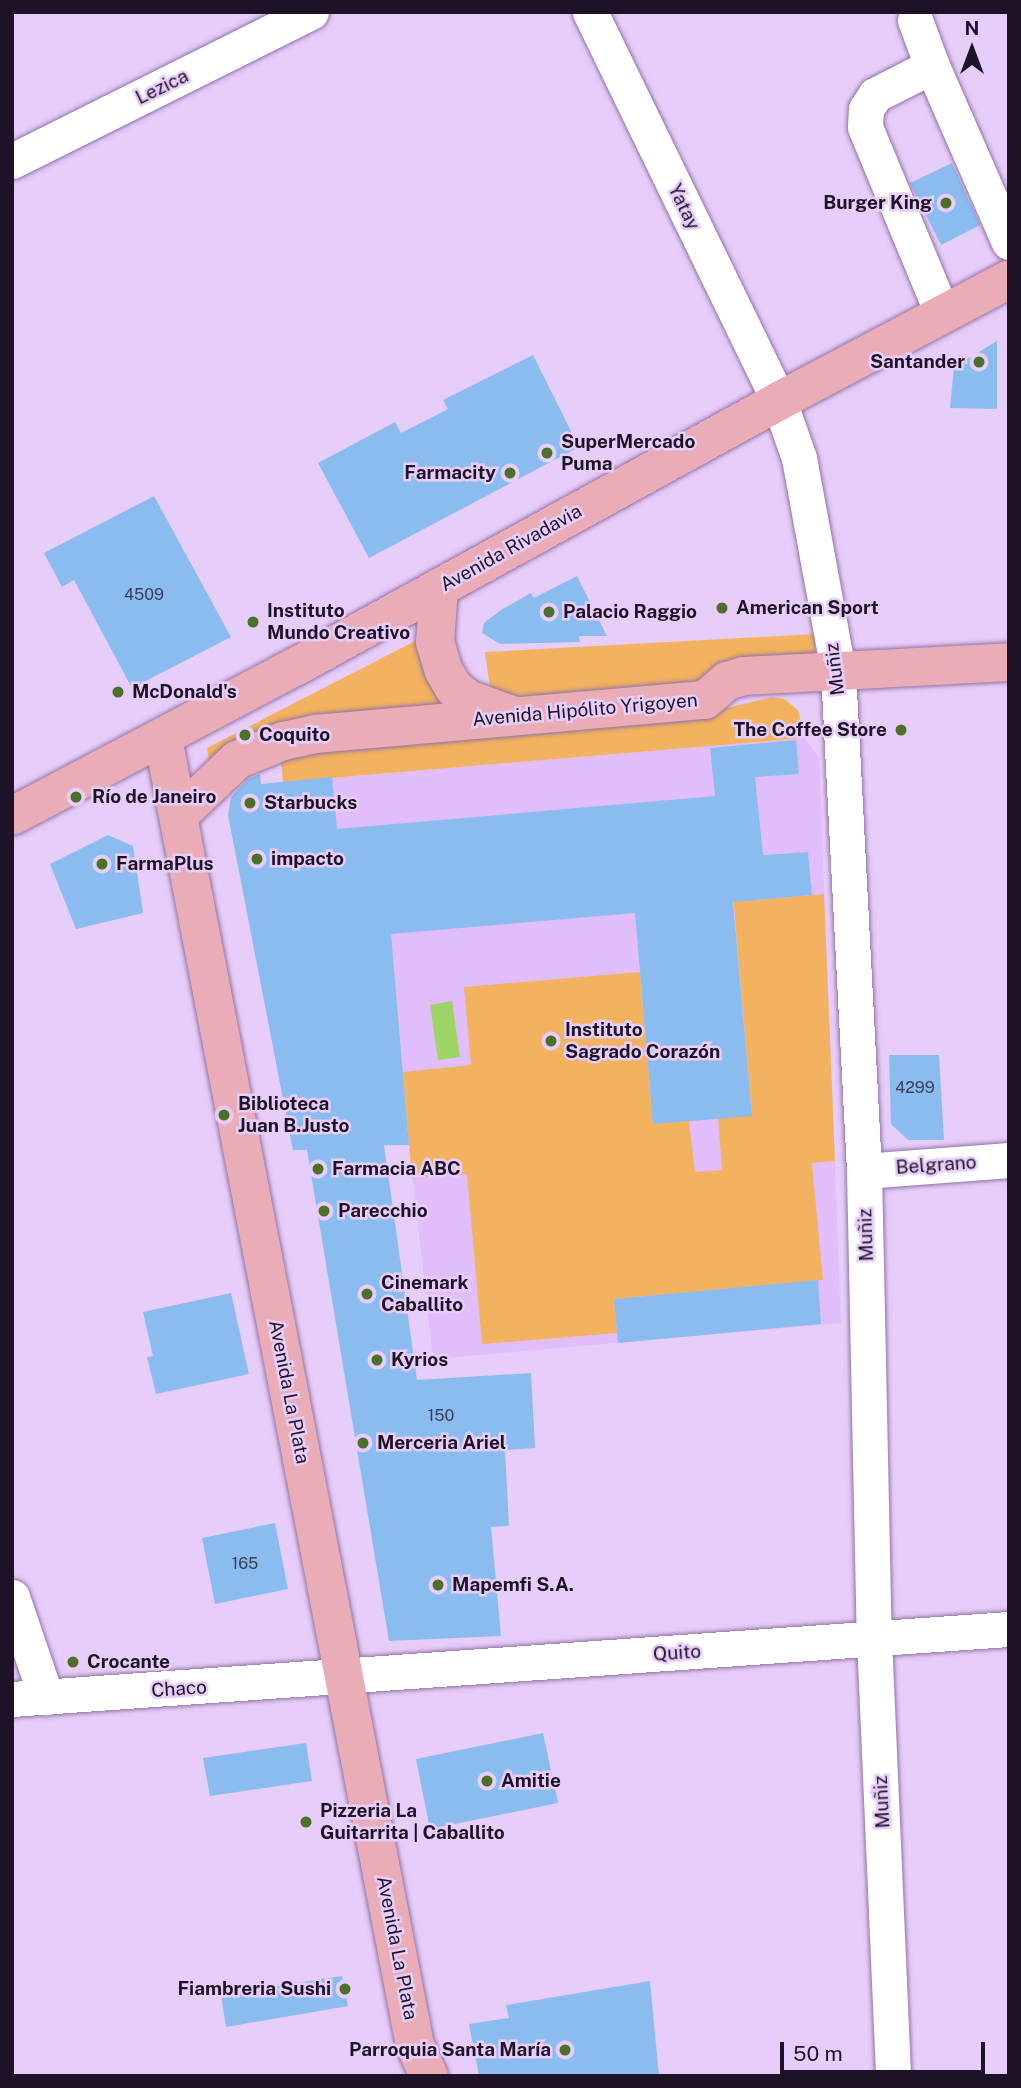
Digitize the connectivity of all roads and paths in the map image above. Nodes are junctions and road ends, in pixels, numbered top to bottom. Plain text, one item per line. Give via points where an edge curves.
1 (311, 12) edge
2 (590, 12) edge
3 (915, 20) dead end
4 (932, 66) junction
5 (12, 161) edge
6 (1009, 242) edge
7 (1009, 279) edge
8 (942, 313) junction
9 (779, 401) junction
10 (439, 588) junction
11 (1009, 663) edge
12 (838, 671) junction
13 (512, 715) junction
14 (163, 738) junction
15 (179, 815) junction
16 (12, 816) edge
17 (1009, 1160) edge
18 (864, 1171) junction
19 (12, 1597) edge
20 (1009, 1629) edge
21 (874, 1638) junction
22 (345, 1678) junction
23 (29, 1698) edge
24 (419, 2065) edge
25 (893, 2076) edge

1 - 5 street, Lezica
2 - 9 street, Yatay
3 - 4 street
4 - 6 street
4 - 8 street via 875,95 866,109 865,127
7 - 8 main road, Avenida Rivadavia
8 - 9 main road, Avenida Rivadavia
9 - 10 main road, Avenida Rivadavia
9 - 12 street, Muñiz via 799,458
10 - 13 main road via 435,642 444,671 468,699
10 - 14 main road, Avenida Rivadavia
11 - 12 main road, Avenida Hipólito Yrigoyen
12 - 13 main road, Avenida Hipólito Yrigoyen via 734,677 705,700
12 - 18 street, Muñiz
13 - 15 main road, Avenida Hipólito Yrigoyen via 283,741 237,760
14 - 15 main road, Avenida La Plata
14 - 16 main road, Avenida Rivadavia
15 - 22 main road, Avenida La Plata
17 - 18 street, Belgrano
18 - 21 street, Muñiz
19 - 23 street
20 - 21 street, Quito
21 - 22 street, Quito
21 - 25 street, Muñiz
22 - 23 street, Chaco
22 - 24 main road, Avenida La Plata

